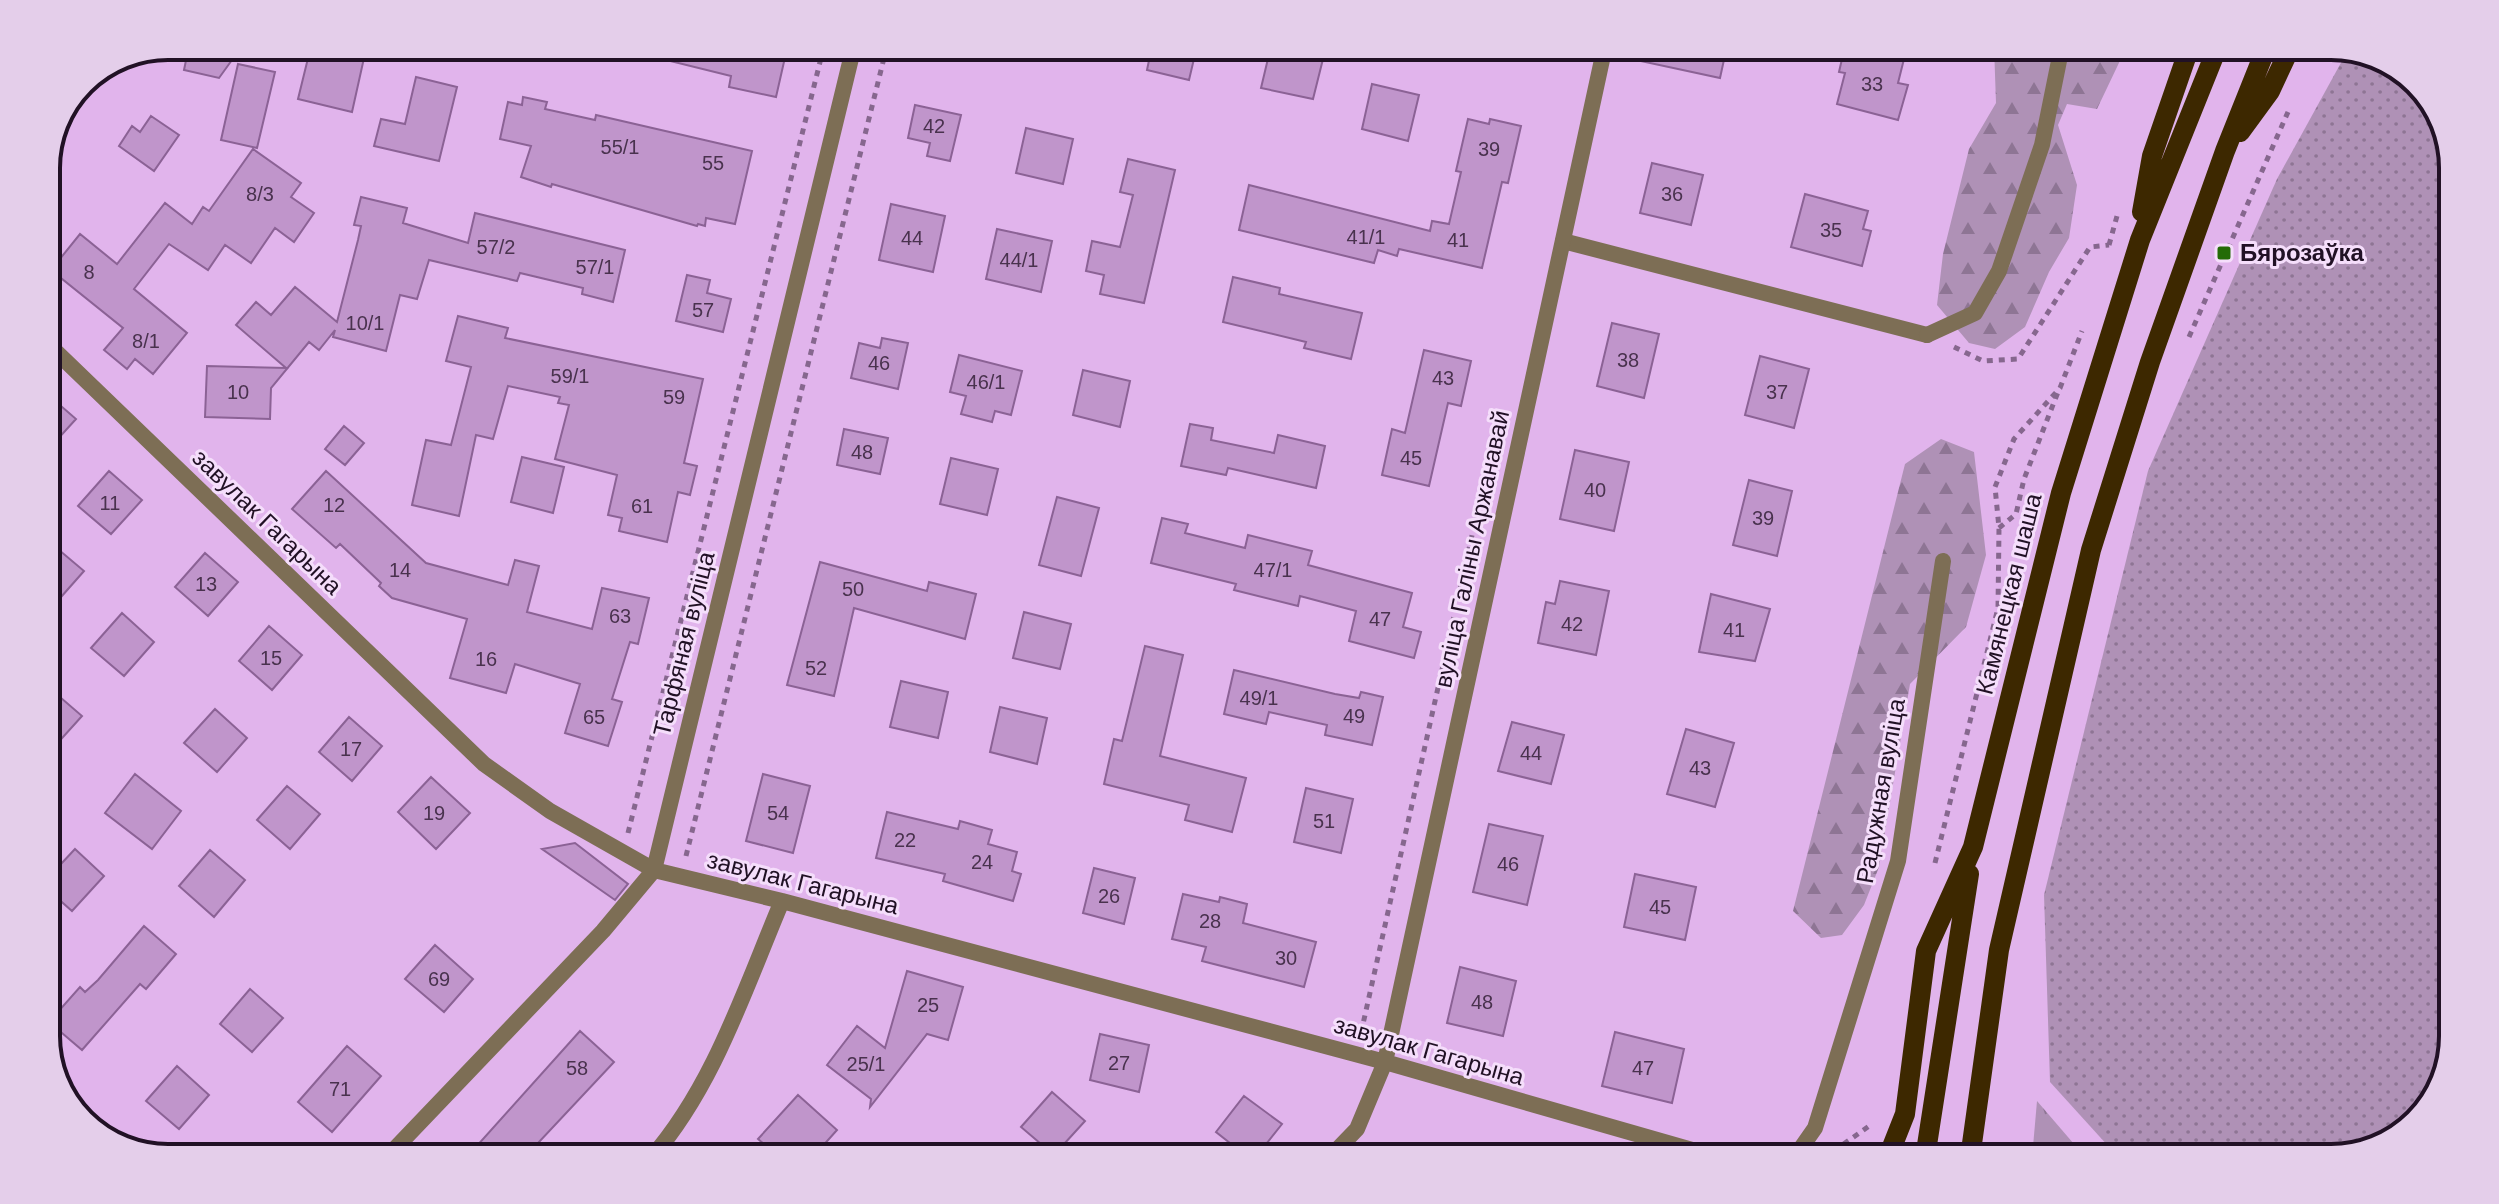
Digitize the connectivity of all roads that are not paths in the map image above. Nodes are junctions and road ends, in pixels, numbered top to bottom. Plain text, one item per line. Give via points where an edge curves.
1 (851, 60) edge
2 (1602, 60) edge
3 (2059, 60) edge
4 (2185, 60) edge
5 (2212, 60) edge
6 (2261, 60) edge
7 (2284, 60) edge
8 (2225, 151) junction
9 (2140, 240) junction
10 (1563, 241) junction
11 (60, 355) edge
12 (1943, 561) dead end
13 (1973, 847) junction
14 (654, 870) junction
15 (782, 901) junction
16 (1385, 1062) junction
17 (399, 1144) edge
18 (663, 1144) edge
19 (1343, 1144) edge
20 (1671, 1144) edge
21 (1804, 1144) edge
22 (1893, 1144) edge
23 (1927, 1144) edge
24 (1972, 1144) edge

1 - 14 street, Тарфяная вуліца
2 - 10 street, вуліца Галіны Аржанавай
3 - 10 street via 2042,145 1999,271 1975,313 1927,335
4 - 9 main road via 2152,156
5 - 9 main road, Камянецкая шаша
6 - 8 main road
7 - 8 main road via 2270,91
8 - 24 main road via 2091,550 1999,950
9 - 13 main road, Камянецкая шаша via 2061,493
10 - 16 street, вуліца Галіны Аржанавай
11 - 14 street, завулак Гагарына via 484,764 550,811
12 - 21 street, Радужная вуліца via 1898,861 1815,1128
13 - 22 main road, Камянецкая шаша via 1926,951 1905,1114
13 - 23 main road
14 - 15 street, завулак Гагарына
14 - 17 street, Тарфяная вуліца via 603,931
15 - 16 street, завулак Гагарына
15 - 18 street via 709,1071
16 - 19 street, вуліца Галіны Аржанавай via 1357,1129
16 - 20 street, завулак Гагарына

